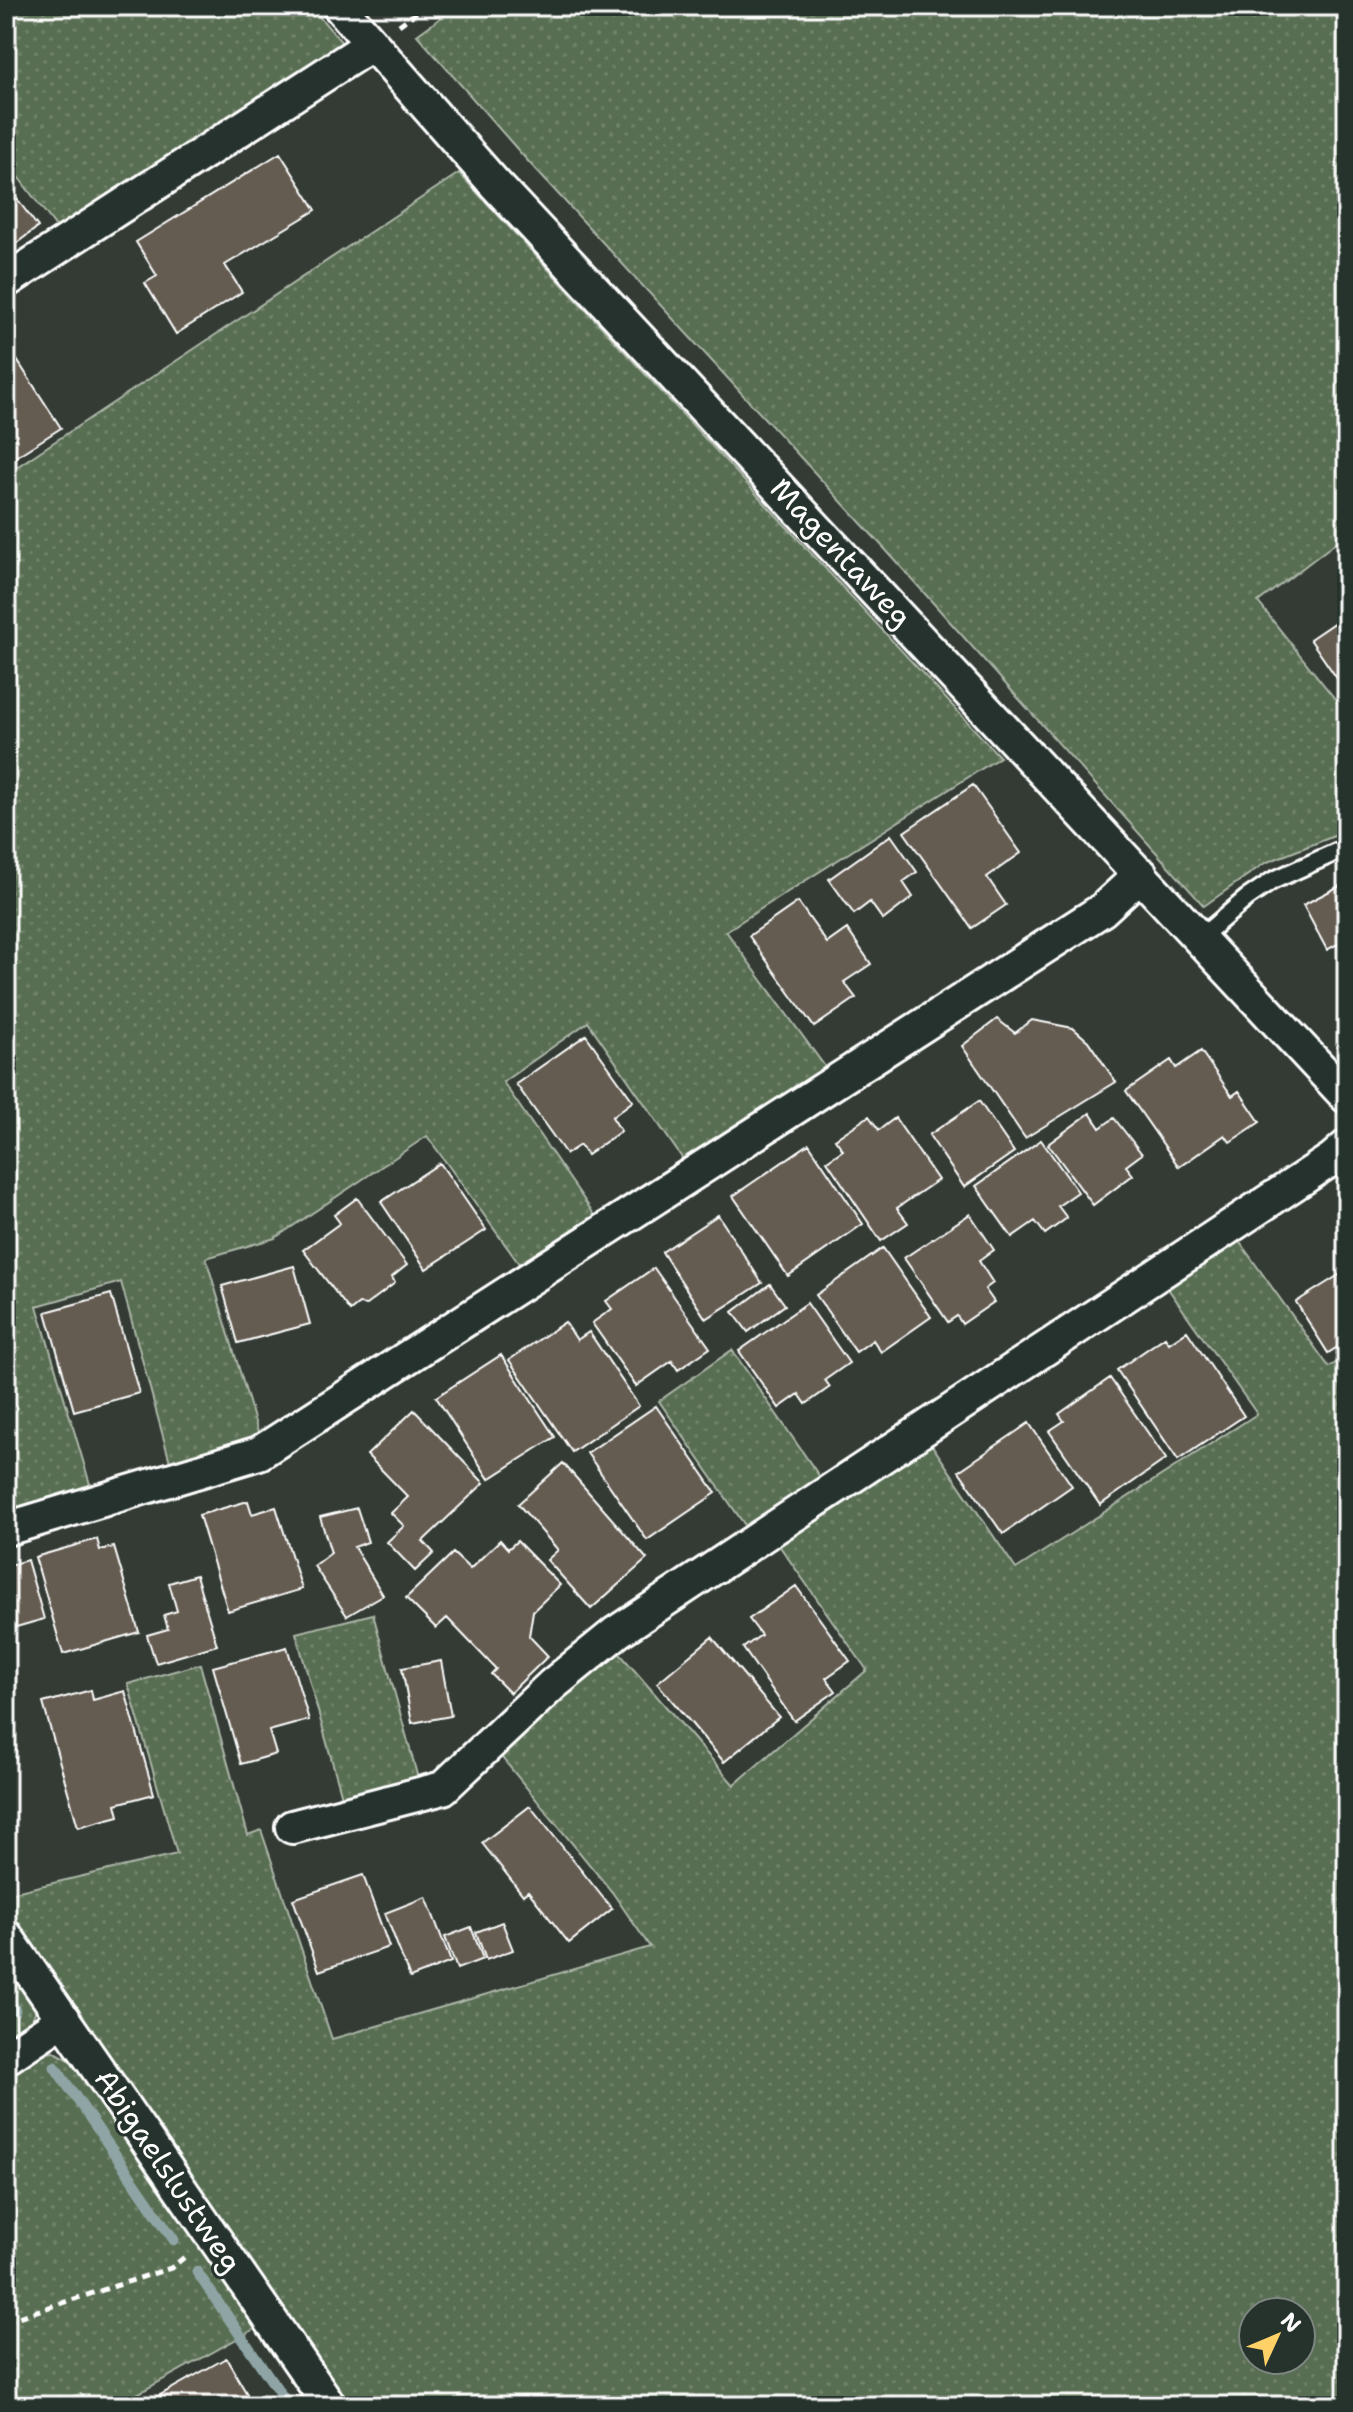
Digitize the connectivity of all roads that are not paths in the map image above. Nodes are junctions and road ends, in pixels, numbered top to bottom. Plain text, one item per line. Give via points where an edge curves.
1 (339, 6) edge
2 (372, 44) junction
3 (6, 281) edge
4 (1347, 847) edge
5 (1141, 874) junction
6 (1200, 938) junction
7 (1347, 1097) edge
8 (1347, 1146) edge
9 (6, 1529) edge
10 (292, 1827) dead end
11 (6, 1936) edge
12 (64, 2019) junction
13 (6, 2058) edge
14 (330, 2406) edge

1 - 2 street, Magentaweg
2 - 3 street
2 - 5 street, Magentaweg via 494,183
4 - 6 lane via 1272,881
5 - 6 street, Magentaweg
5 - 9 street via 1102,910 259,1453
6 - 7 street, Magentaweg
8 - 10 street via 617,1632 443,1788
11 - 12 street, Abigaelslustweg
12 - 13 street
12 - 14 street, Abigaelslustweg

